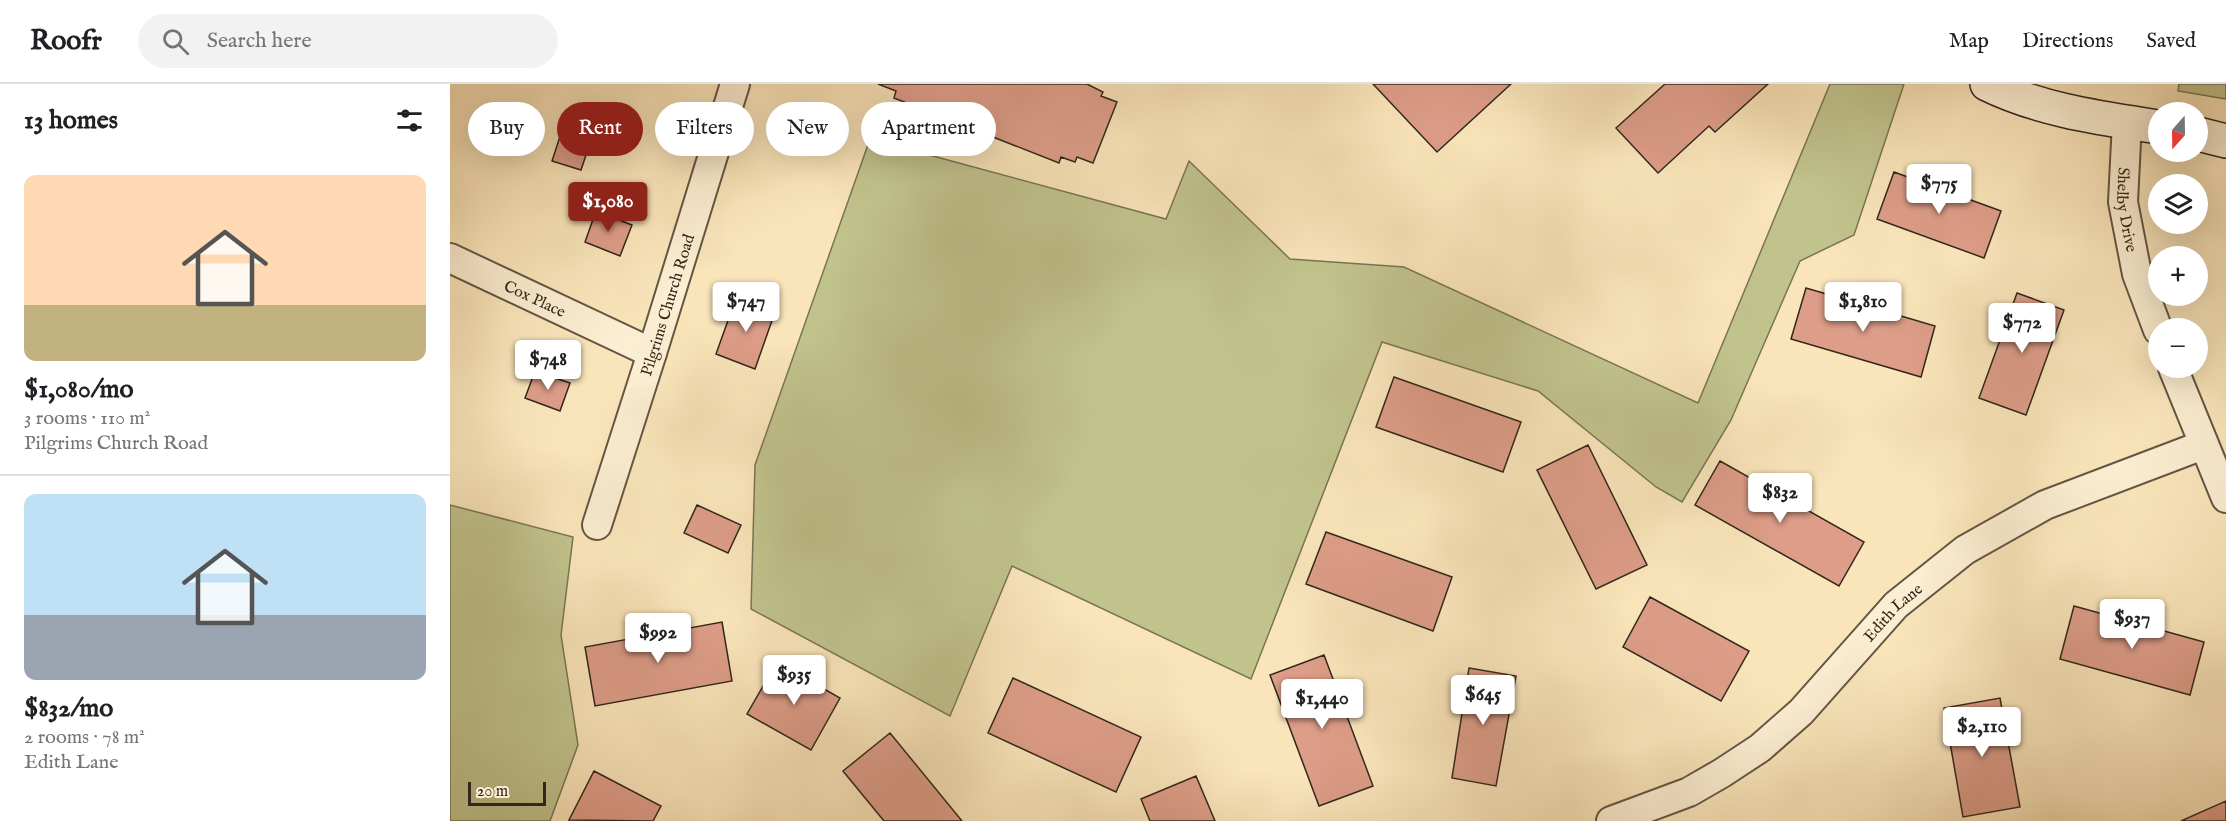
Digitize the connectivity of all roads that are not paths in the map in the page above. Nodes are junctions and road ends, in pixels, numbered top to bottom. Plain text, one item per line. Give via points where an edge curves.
1 (735, 84) edge
2 (1987, 84) edge
3 (2143, 125) edge
4 (2208, 136) edge
5 (2226, 141) edge
6 (450, 258) edge
7 (2154, 318) edge
8 (652, 353) junction
9 (2177, 378) edge
10 (2203, 445) junction
11 (2226, 498) edge
12 (597, 525) dead end
13 (1611, 821) edge

1 - 8 street, Pilgrims Church Road
2 - 3 main road via 2071,112
3 - 7 street, Shelby Drive via 2123,202 2137,274
4 - 5 main road
6 - 8 street, Cox Place
8 - 12 street, Pilgrims Church Road
9 - 10 street
10 - 11 street
10 - 13 street, Edith Lane via 2045,506 1965,550 1896,605 1801,712 1760,748 1689,792

